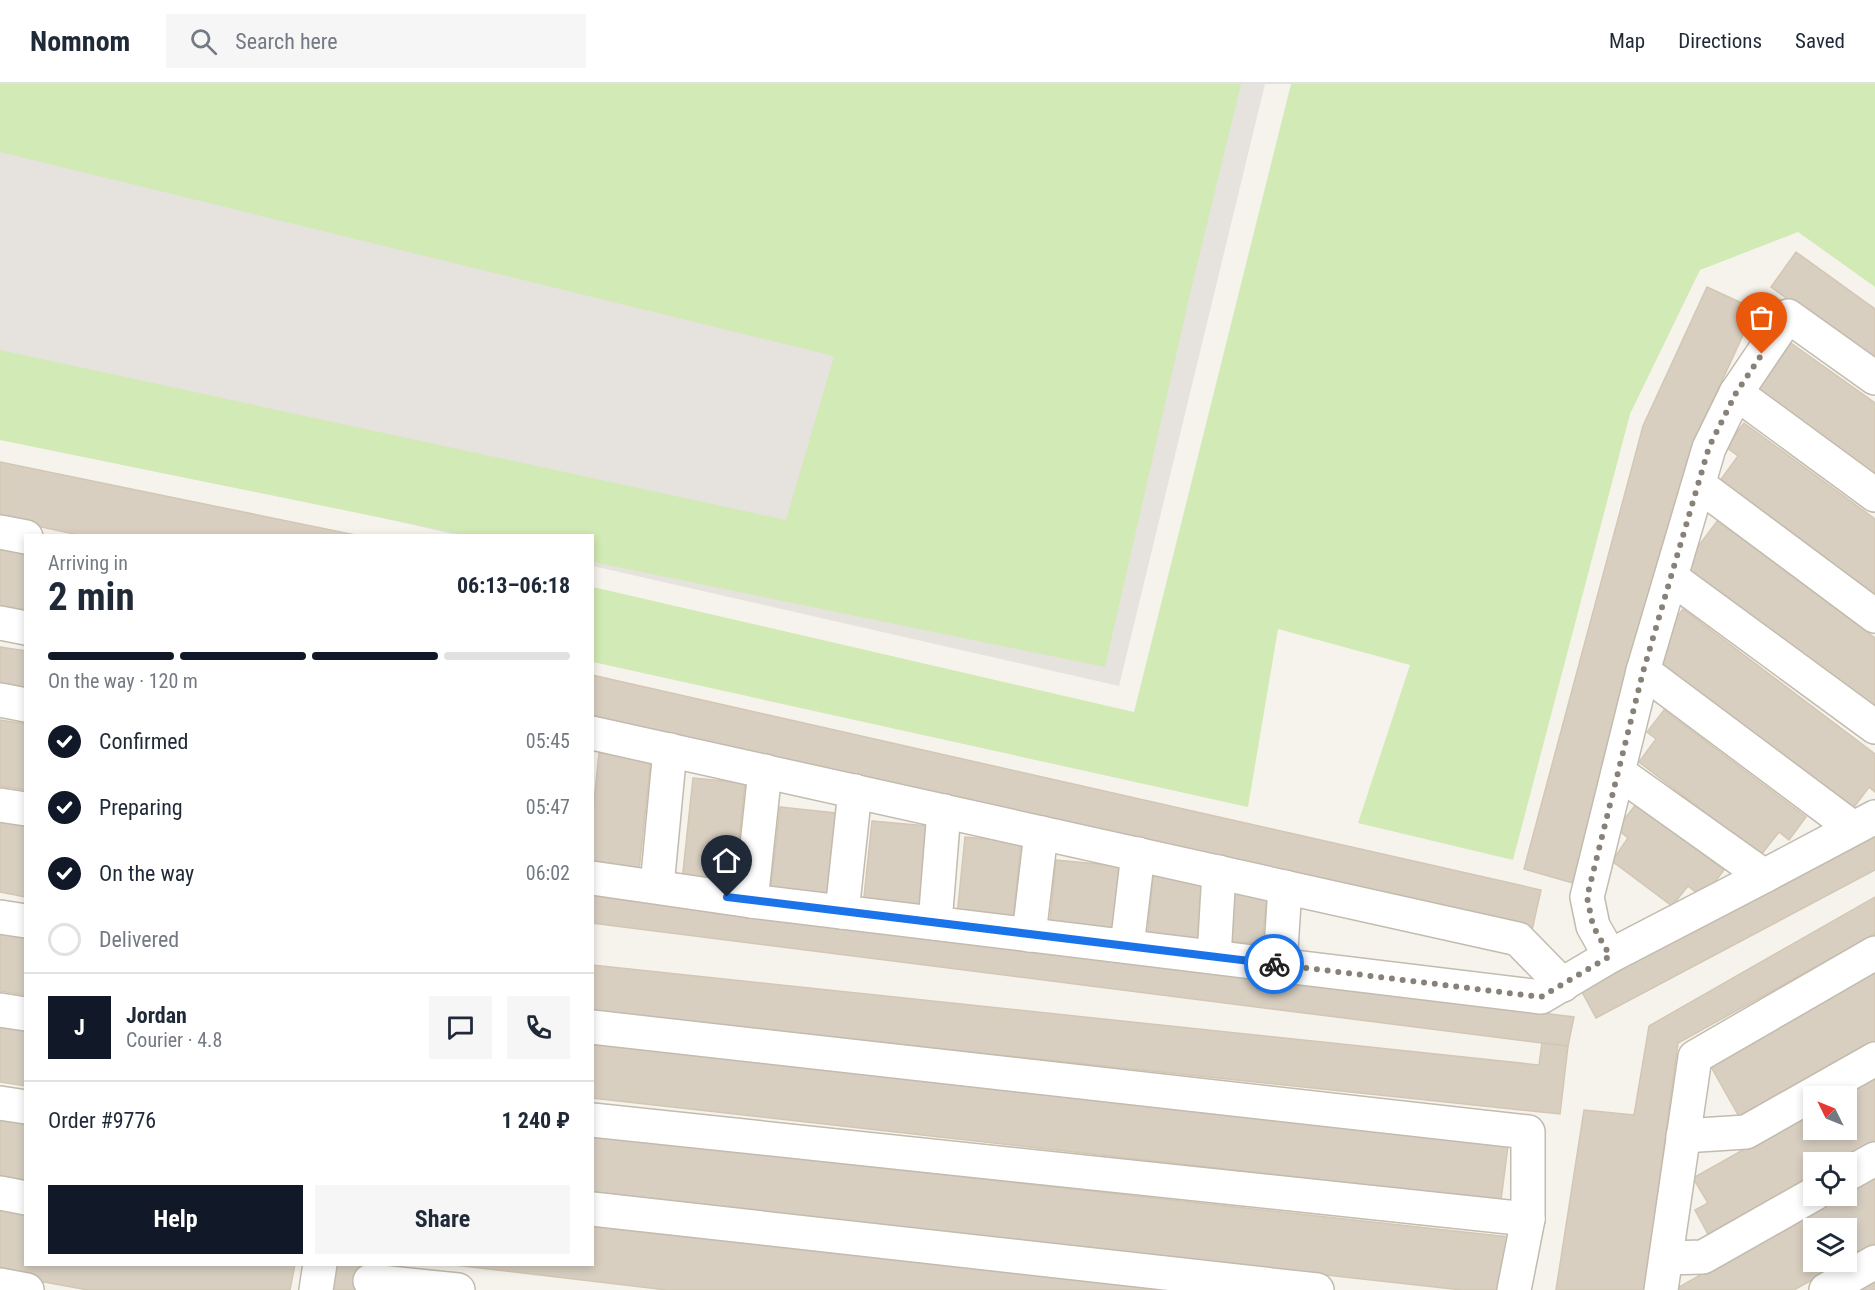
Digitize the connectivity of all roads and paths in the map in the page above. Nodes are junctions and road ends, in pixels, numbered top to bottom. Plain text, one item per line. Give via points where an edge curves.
1 (1875, 378) edge
2 (1736, 393) junction
3 (1699, 485) junction
4 (1875, 495) edge
5 (0, 532) edge
6 (24, 537) edge
7 (1672, 578) junction
8 (1875, 616) edge
9 (0, 623) edge
10 (24, 628) edge
11 (1643, 672) junction
12 (0, 700) edge
13 (24, 705) edge
14 (1875, 728) edge
15 (594, 733) edge
16 (670, 750) junction
17 (765, 771) junction
18 (1618, 772) junction
19 (855, 791) junction
20 (0, 805) edge
21 (24, 809) edge
22 (945, 811) junction
23 (1864, 822) edge
24 (1041, 833) junction
25 (1138, 854) junction
26 (1219, 872) junction
27 (1764, 876) junction
28 (594, 878) edge
29 (657, 886) junction
30 (1285, 887) junction
31 (751, 901) junction
32 (842, 912) junction
33 (0, 916) edge
34 (24, 921) edge
35 (935, 923) junction
36 (1029, 935) junction
37 (1127, 946) junction
38 (1875, 953) edge
39 (1610, 956) junction
40 (1214, 957) junction
41 (1280, 965) junction
42 (1563, 985) junction
43 (0, 1010) edge
44 (24, 1014) edge
45 (594, 1027) edge
46 (1875, 1059) edge
47 (0, 1102) edge
48 (24, 1107) edge
49 (594, 1120) edge
50 (1683, 1136) junction
51 (1875, 1159) edge
52 (1857, 1169) edge
53 (0, 1193) edge
54 (24, 1198) edge
55 (1803, 1200) edge
56 (594, 1209) edge
57 (1528, 1219) junction
58 (1666, 1258) junction
59 (1875, 1262) edge
60 (320, 1266) edge
61 (370, 1278) edge
62 (0, 1285) edge
63 (27, 1290) edge
64 (316, 1290) edge
65 (458, 1290) edge
66 (1317, 1290) edge
67 (1514, 1290) edge
68 (1661, 1290) edge
69 (1826, 1290) edge

1 - 2 lane via 1788,316
2 - 3 lane via 1709,447
2 - 4 lane
3 - 7 lane
3 - 8 lane
5 - 6 lane
7 - 11 lane
7 - 14 lane
9 - 10 lane
11 - 18 lane
11 - 23 lane
12 - 13 lane
15 - 16 lane
16 - 17 lane
16 - 29 lane
17 - 19 lane
17 - 31 lane
18 - 27 lane
18 - 39 lane via 1587,897 1593,926
19 - 22 lane
19 - 32 lane
20 - 21 lane
22 - 24 lane
22 - 35 lane
23 - 27 lane
24 - 25 lane
24 - 36 lane
25 - 26 lane
25 - 37 lane
26 - 30 lane
26 - 40 lane
27 - 39 lane
28 - 29 lane
29 - 31 lane
30 - 41 lane
30 - 42 lane via 1518,939
31 - 32 lane
32 - 35 lane
33 - 34 lane
35 - 36 lane
36 - 37 lane
37 - 40 lane
38 - 50 lane via 1695,1057
39 - 42 lane
40 - 41 lane
41 - 42 lane via 1541,997
43 - 44 lane
45 - 57 lane via 1528,1132
46 - 50 lane via 1746,1132
47 - 48 lane
49 - 57 lane
50 - 58 lane
51 - 52 lane
53 - 54 lane
55 - 58 lane via 1703,1257
56 - 66 lane
57 - 67 lane
58 - 68 lane
59 - 69 lane
60 - 64 lane
61 - 65 lane
62 - 63 lane

